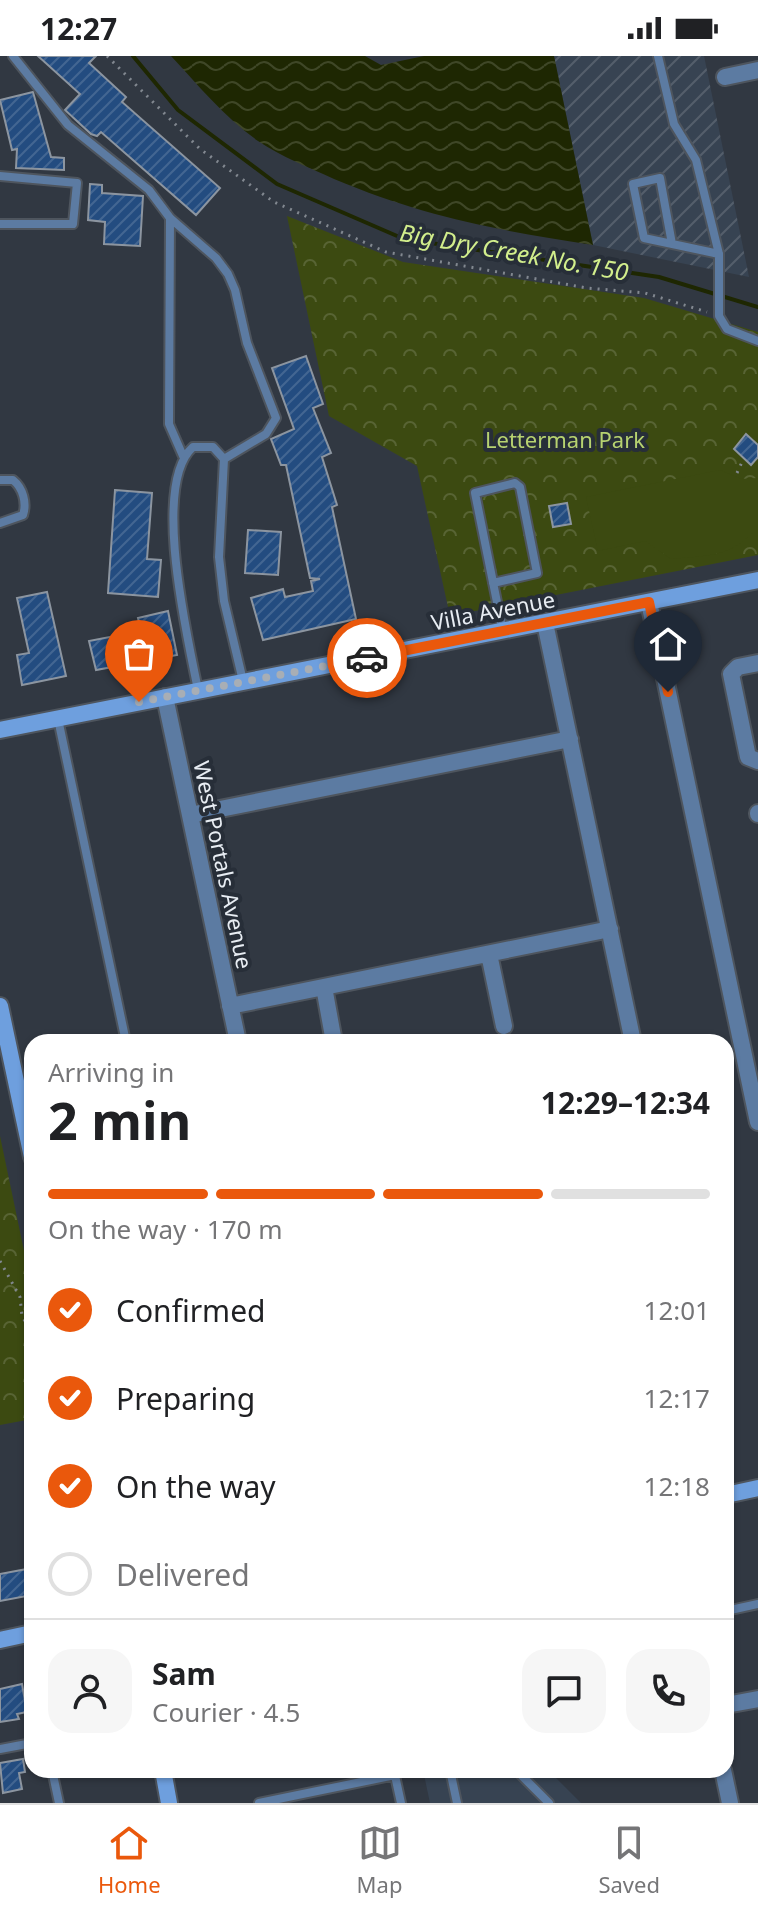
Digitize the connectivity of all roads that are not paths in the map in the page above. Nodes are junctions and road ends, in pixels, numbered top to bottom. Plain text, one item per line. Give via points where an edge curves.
1 (13, 56) edge
2 (658, 56) edge
3 (758, 70) edge
4 (725, 77) dead end
5 (0, 176) edge
6 (170, 218) junction
7 (0, 224) edge
8 (672, 244) junction
9 (719, 254) junction
10 (758, 341) edge
11 (183, 456) junction
12 (224, 459) junction
13 (0, 480) edge
14 (0, 523) edge
15 (758, 580) edge
16 (493, 583) junction
17 (649, 602) junction
18 (545, 623) junction
19 (503, 632) junction
20 (758, 663) edge
21 (243, 682) junction
22 (198, 690) junction
23 (165, 697) junction
24 (58, 718) junction
25 (0, 730) edge
26 (570, 739) junction
27 (758, 761) edge
28 (190, 815) junction
29 (610, 929) junction
30 (489, 954) junction
31 (324, 987) junction
32 (0, 1006) edge
33 (230, 1006) junction
34 (504, 1026) dead end
35 (124, 1034) edge
36 (236, 1034) edge
37 (333, 1034) edge
38 (631, 1034) edge
39 (754, 1080) edge
40 (757, 1114) edge
41 (24, 1119) edge
42 (758, 1488) edge
43 (734, 1491) edge
44 (758, 1604) edge
45 (734, 1609) edge
46 (24, 1635) edge
47 (0, 1640) edge
48 (758, 1699) edge
49 (734, 1704) edge
50 (24, 1744) edge
51 (0, 1749) edge
52 (54, 1778) edge
53 (164, 1778) edge
54 (368, 1778) edge
55 (395, 1778) edge
56 (452, 1778) edge
57 (524, 1778) edge
58 (725, 1778) edge
59 (59, 1803) edge
60 (169, 1803) edge
61 (259, 1803) edge
62 (401, 1803) edge
63 (457, 1803) edge
64 (549, 1803) edge
65 (730, 1803) edge

1 - 6 lane via 68,125 149,190
2 - 9 lane via 674,124 696,160
3 - 4 street
5 - 7 lane via 77,183 73,224
6 - 11 lane via 169,424
6 - 12 lane via 228,274 247,343 274,406 272,427
8 - 8 lane via 644,238 633,184 660,178
8 - 9 lane
9 - 10 lane via 719,316 727,329
11 - 12 lane via 193,447 213,447
11 - 22 lane via 176,494 175,564
12 - 21 lane via 219,557
13 - 14 lane via 20,486 25,508 23,515
15 - 17 main road, Villa Avenue
16 - 16 lane via 475,493 515,483 537,573
16 - 19 lane
17 - 18 main road, Villa Avenue
17 - 39 street
18 - 19 main road, Villa Avenue
18 - 26 street
19 - 21 main road, Villa Avenue
20 - 27 street via 731,674 748,757
21 - 22 main road, Villa Avenue
22 - 23 main road, Villa Avenue
23 - 24 main road, Villa Avenue
23 - 28 street, West Portals Avenue
24 - 25 main road, Villa Avenue
24 - 35 lane
26 - 28 street
26 - 29 street
28 - 33 street, West Portals Avenue
29 - 30 street
29 - 38 street
30 - 31 street
30 - 34 street
31 - 33 street
31 - 37 street
32 - 41 main road
33 - 36 street, West Portals Avenue
39 - 40 street
42 - 43 main road
44 - 45 lane
46 - 47 main road
48 - 49 street
50 - 51 lane
52 - 59 lane
53 - 60 main road
54 - 61 lane
55 - 62 lane
56 - 63 lane
57 - 64 lane
58 - 65 street

